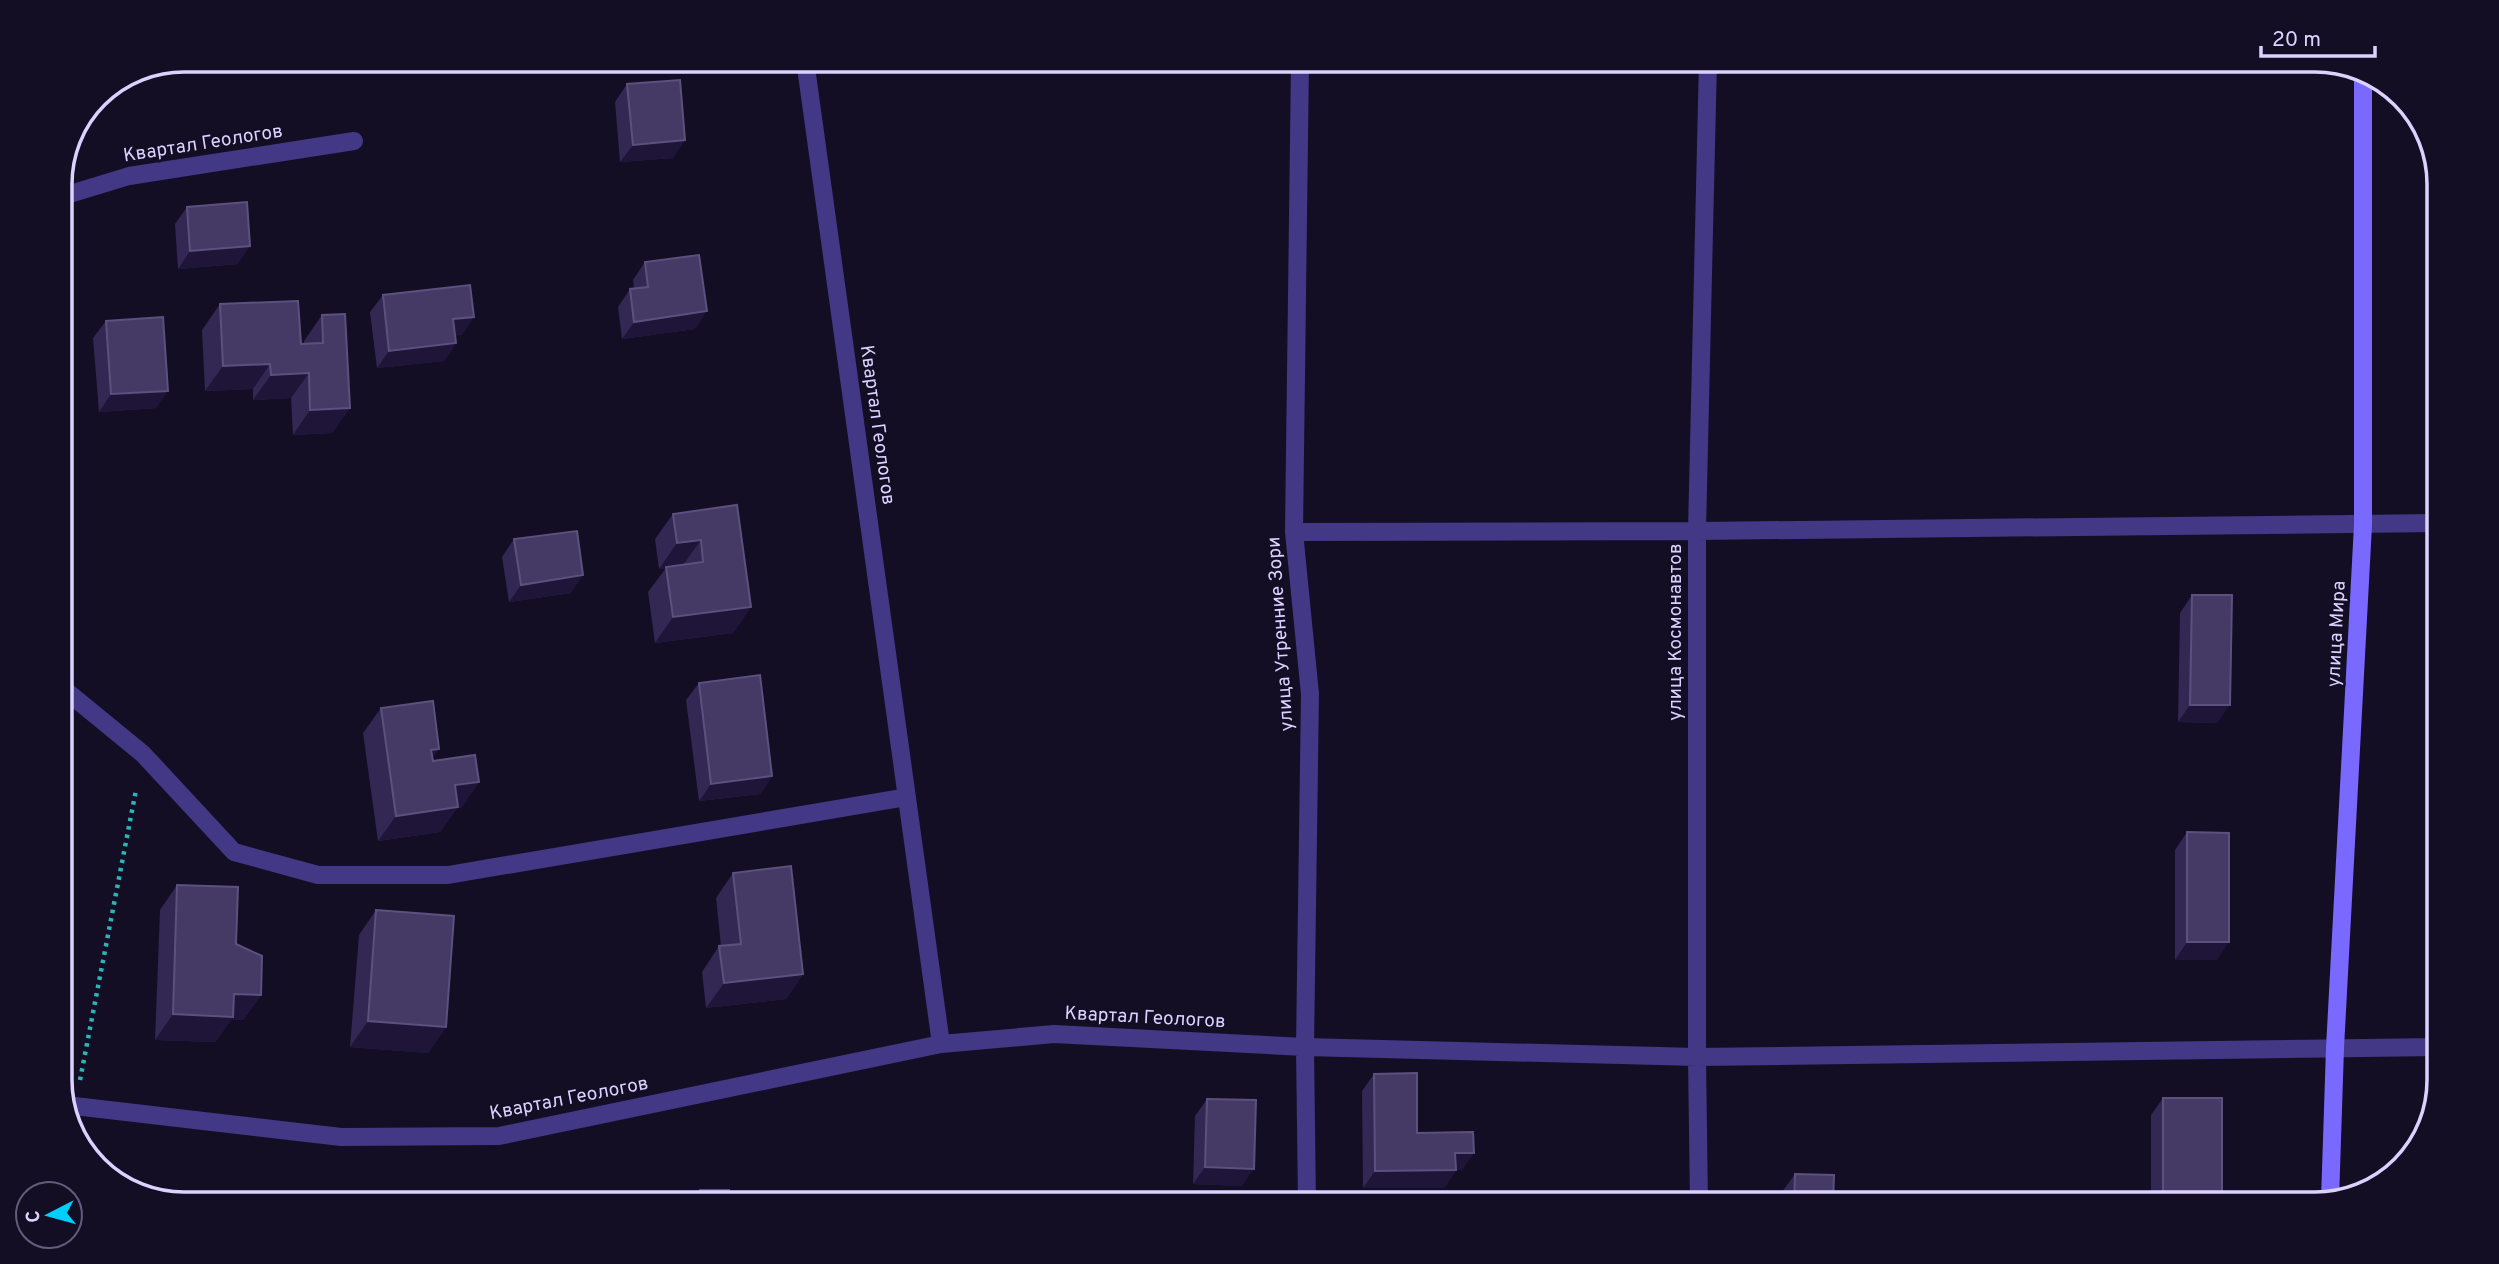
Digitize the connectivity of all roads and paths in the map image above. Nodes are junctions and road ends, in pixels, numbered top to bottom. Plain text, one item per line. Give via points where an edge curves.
1 (807, 72) edge
2 (1300, 72) edge
3 (1708, 72) edge
4 (2363, 82) edge
5 (354, 141) dead end
6 (72, 193) edge
7 (2427, 523) edge
8 (2364, 525) junction
9 (1697, 531) junction
10 (1294, 532) junction
11 (72, 696) edge
12 (143, 754) junction
13 (907, 797) junction
14 (941, 1044) junction
15 (1305, 1047) junction
16 (2427, 1047) edge
17 (2335, 1048) junction
18 (1697, 1057) junction
19 (73, 1092) edge
20 (75, 1106) edge
21 (2330, 1191) edge
22 (1307, 1192) edge
23 (1699, 1192) edge

1 - 13 street, Квартал Геологов
2 - 10 street, улица Утренние Зори
3 - 9 street, улица Космонавтов
4 - 8 street, улица Мира
5 - 6 street, Квартал Геологов via 129,176
7 - 8 street
8 - 9 street
8 - 17 street, улица Мира
9 - 10 street
9 - 18 street, улица Космонавтов
10 - 15 street, улица Утренние Зори via 1310,694
11 - 12 street
12 - 13 street via 233,852 318,876 448,875
12 - 19 path
13 - 14 street, Квартал Геологов
14 - 15 street, Квартал Геологов via 1054,1034
14 - 20 street, Квартал Геологов via 499,1136 341,1137
15 - 18 street, Квартал Геологов
15 - 22 street, улица Утренние Зори
16 - 17 street, Квартал Геологов
17 - 18 street, Квартал Геологов
17 - 21 street, улица Мира
18 - 23 street, улица Космонавтов

